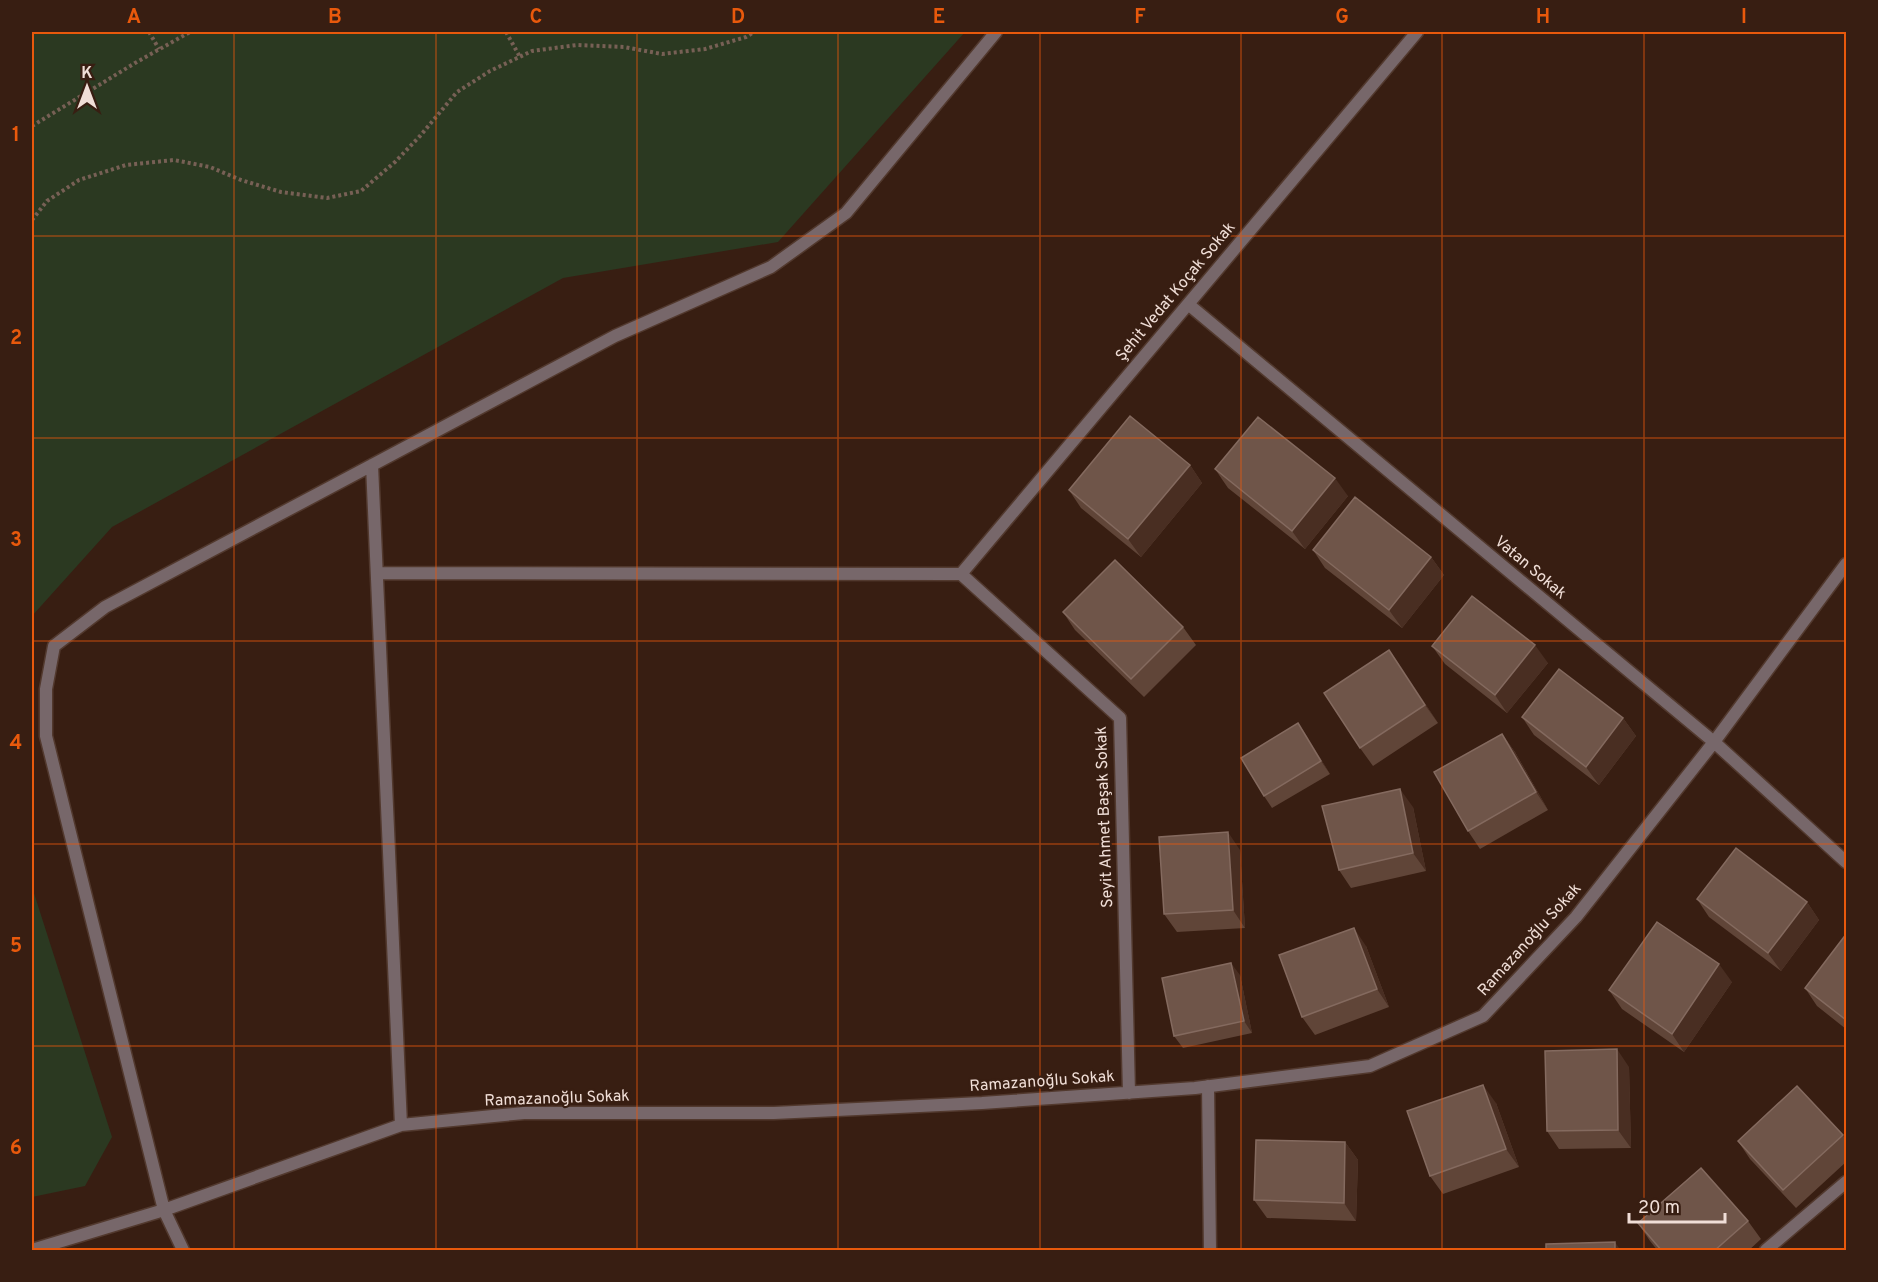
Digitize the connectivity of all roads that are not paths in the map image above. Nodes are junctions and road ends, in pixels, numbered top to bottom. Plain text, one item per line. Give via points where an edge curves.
1 (996, 32) edge
2 (1417, 32) edge
3 (1188, 304) junction
4 (372, 465) junction
5 (1846, 564) edge
6 (377, 573) junction
7 (961, 574) junction
8 (1714, 742) junction
9 (1846, 862) edge
10 (1208, 1086) junction
11 (1129, 1093) junction
12 (401, 1125) junction
13 (1846, 1182) edge
14 (164, 1210) junction
15 (32, 1250) edge
16 (183, 1251) edge
17 (1210, 1251) edge
18 (1766, 1251) edge

1 - 4 street via 846,213 771,267 615,336
2 - 3 street, Şehit Vedat Koçak Sokak
3 - 7 street, Şehit Vedat Koçak Sokak
3 - 8 street, Vatan Sokak
4 - 6 street
4 - 14 street via 105,607 54,646 46,689 46,736
5 - 8 street, Ramazanoğlu Sokak
6 - 7 street
6 - 12 street
7 - 11 street, Seyit Ahmet Başak Sokak via 1120,718
8 - 9 street, Vatan Sokak
8 - 10 street, Ramazanoğlu Sokak via 1576,917 1483,1016 1370,1065
10 - 11 street, Ramazanoğlu Sokak
10 - 17 street
11 - 12 street, Ramazanoğlu Sokak via 774,1113 524,1113
12 - 14 street, Ramazanoğlu Sokak
13 - 18 street
14 - 15 street, Ramazanoğlu Sokak
14 - 16 street

